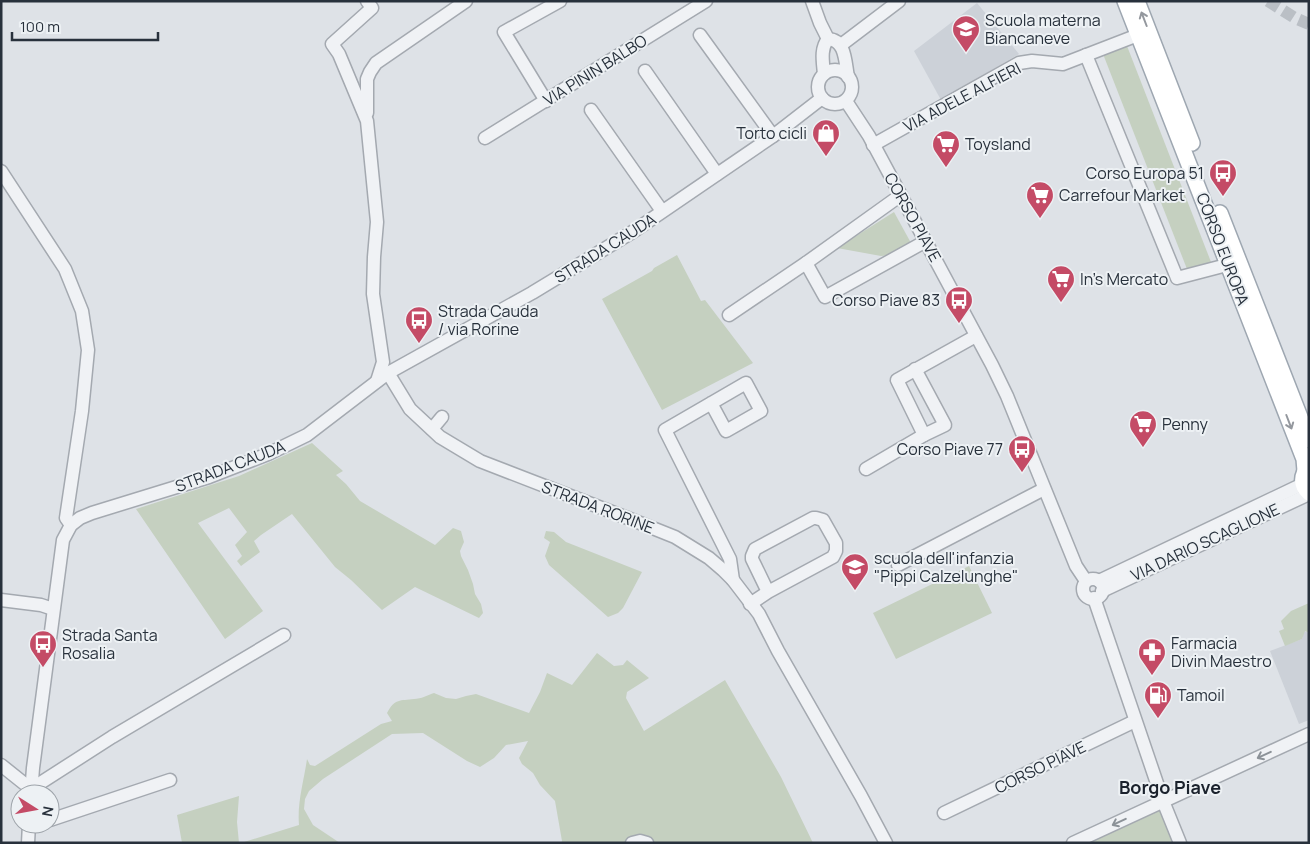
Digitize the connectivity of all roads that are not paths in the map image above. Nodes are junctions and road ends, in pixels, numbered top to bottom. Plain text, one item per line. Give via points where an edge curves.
1 (367, 1) edge
2 (466, 1) edge
3 (560, 1) edge
4 (706, 1) edge
5 (812, 1) edge
6 (899, 1) edge
7 (1125, 1) edge
8 (1137, 1) edge
9 (700, 35) dead end
10 (1138, 35) junction
11 (828, 39) junction
12 (841, 45) junction
13 (1086, 55) junction
14 (645, 71) dead end
15 (824, 74) junction
16 (848, 77) junction
17 (822, 98) junction
18 (546, 101) junction
19 (846, 101) junction
20 (591, 110) dead end
21 (367, 121) junction
22 (773, 136) junction
23 (485, 138) dead end
24 (873, 145) junction
25 (1, 171) edge
26 (717, 174) junction
27 (901, 195) junction
28 (662, 212) junction
29 (926, 242) junction
30 (806, 263) junction
31 (1223, 266) dead end
32 (729, 315) dead end
33 (976, 336) junction
34 (915, 369) junction
35 (382, 377) junction
36 (712, 403) dead end
37 (442, 417) dead end
38 (432, 429) junction
39 (924, 435) junction
40 (1309, 440) edge
41 (866, 469) dead end
42 (1307, 482) edge
43 (1044, 489) junction
44 (71, 525) junction
45 (898, 565) dead end
46 (733, 580) junction
47 (1095, 588) junction
48 (768, 592) junction
49 (1, 600) edge
50 (750, 604) junction
51 (53, 609) junction
52 (284, 635) dead end
53 (1136, 721) junction
54 (1309, 734) edge
55 (1, 765) edge
56 (170, 780) dead end
57 (22, 784) edge
58 (32, 784) edge
59 (43, 784) edge
60 (1163, 801) junction
61 (944, 813) dead end
62 (60, 817) edge
63 (632, 843) edge
64 (647, 843) edge
65 (886, 843) edge
66 (1074, 843) edge
67 (1180, 843) edge

1 - 21 street via 372,8 332,44
2 - 21 street via 376,63 367,79
3 - 18 street via 504,32
4 - 18 street, VIA PININ BALBO
5 - 11 street
6 - 12 street
7 - 10 main road, CORSO EUROPA
40 -> 8 main road, CORSO EUROPA
9 - 22 street
10 - 13 street, VIA ADELE ALFIERI
10 -> 42 main road, CORSO EUROPA via 1304,459
11 - 12 street via 834,39
11 - 15 street via 823,50
12 - 16 street
13 - 24 street, VIA ADELE ALFIERI via 1063,64 1020,63
13 - 31 street, CORSO EUROPA via 1177,278
14 - 26 street
15 - 16 street via 837,70
15 - 17 street via 818,86
16 - 19 street via 852,89
17 - 19 street via 833,104
17 - 22 street, STRADA CAUDA
18 - 23 street, VIA PININ BALBO
19 - 24 street, CORSO PIAVE
20 - 28 street
21 - 35 street via 377,222 373,294 383,362
22 - 26 street, STRADA CAUDA
24 - 27 street, CORSO PIAVE
25 - 44 street via 66,269 82,312 88,350 66,518
26 - 28 street, STRADA CAUDA
27 - 29 street, CORSO PIAVE
27 - 30 street
28 - 35 street, STRADA CAUDA via 540,288
29 - 30 street via 825,297
29 - 33 street, CORSO PIAVE
30 - 32 street
33 - 34 street
33 - 43 street, CORSO PIAVE via 1007,396
34 - 39 street via 897,380
34 - 39 street via 945,425
35 - 38 street, STRADA RORINE
35 - 44 street, STRADA CAUDA via 307,435 276,450 209,478 92,513
36 - 46 street via 665,430 730,559
37 - 38 street
38 - 46 street, STRADA RORINE via 480,461 675,537 709,558
39 - 41 street
42 - 47 street, VIA DARIO SCAGLIONE
43 - 45 street
43 - 47 street, CORSO PIAVE via 1076,566
44 - 51 street via 63,540
46 - 50 street, STRADA RORINE
47 - 53 street, CORSO PIAVE
48 - 48 street via 833,558 836,547 823,520 813,518 755,549 752,560
48 - 50 street
49 - 51 street
50 - 65 street, STRADA RORINE via 759,614
51 - 58 street
52 - 59 street via 112,737
53 - 60 street, CORSO PIAVE
53 - 61 street, CORSO PIAVE
54 -> 60 street
55 - 57 street
56 - 62 street
60 -> 66 street
60 - 67 street, CORSO PIAVE
63 - 64 street

